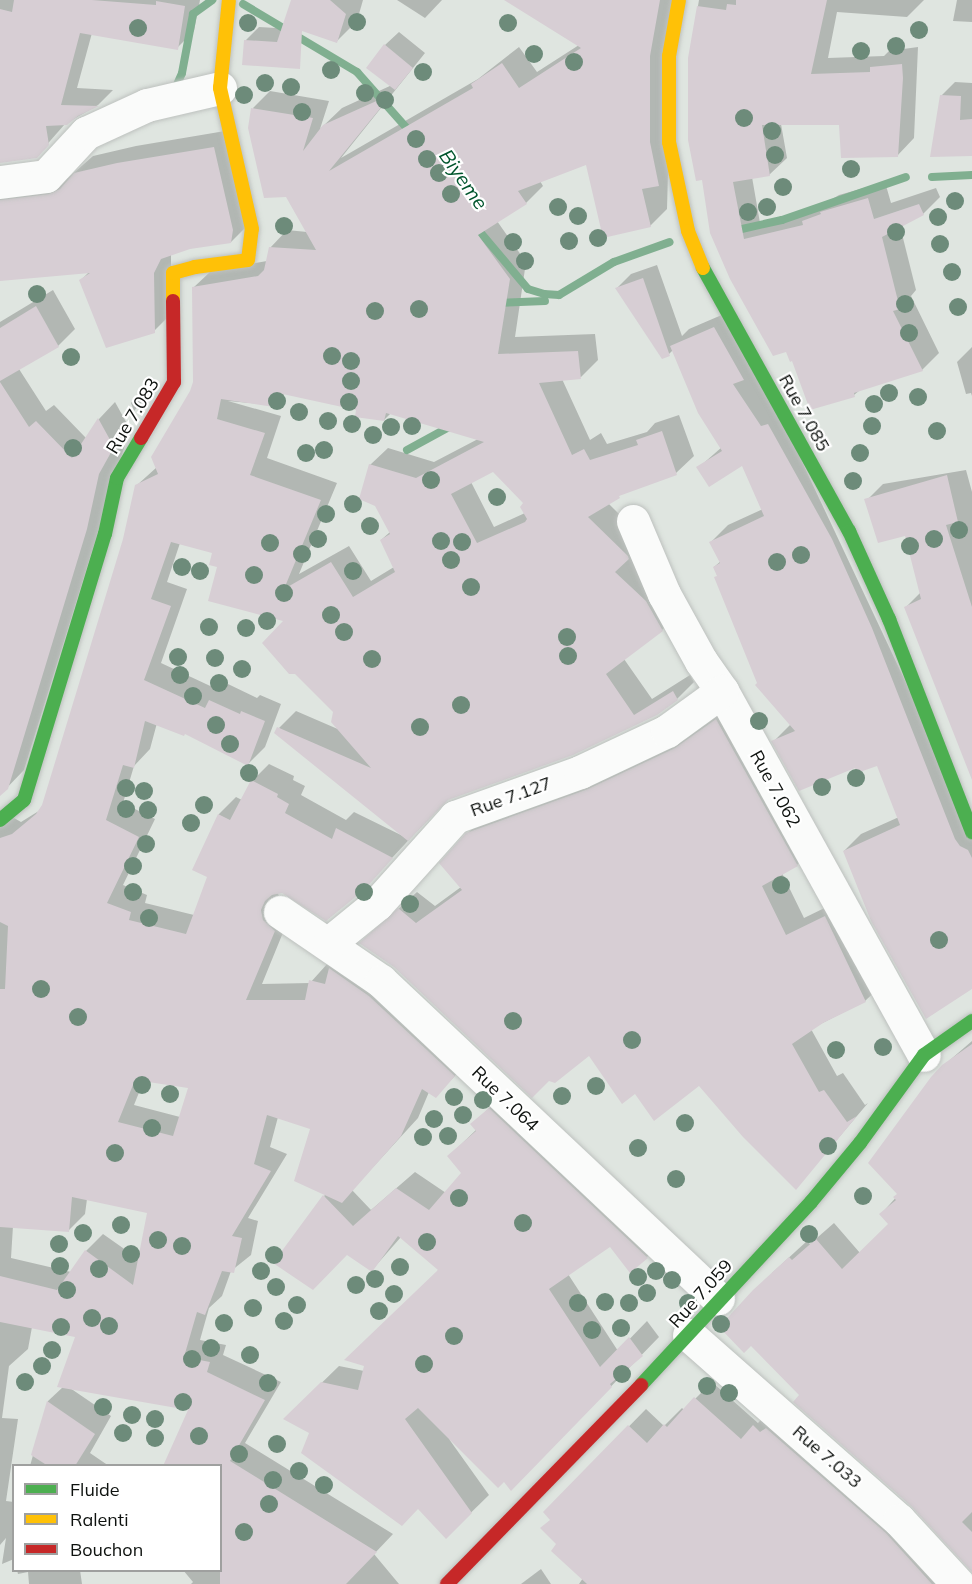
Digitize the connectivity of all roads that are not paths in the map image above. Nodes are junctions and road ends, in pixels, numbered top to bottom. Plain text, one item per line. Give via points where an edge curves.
1 (229, 0) edge
2 (679, 0) edge
3 (220, 88) junction
4 (0, 182) edge
5 (633, 521) dead end
6 (722, 691) junction
7 (0, 820) edge
8 (972, 832) edge
9 (280, 912) dead end
10 (329, 943) junction
11 (972, 1021) edge
12 (924, 1055) junction
13 (718, 1299) junction
14 (689, 1335) junction
15 (447, 1584) edge
16 (958, 1584) edge

1 - 3 street, Rue 7.083
2 - 8 street, Rue 7.085 via 669,56 669,142 688,231 700,266 849,531 889,619
3 - 4 street via 147,105 86,133 46,176
3 - 7 street, Rue 7.083 via 252,229 248,260 173,273 174,382 117,478 105,534 24,800
5 - 6 street, Rue 7.062 via 664,594
6 - 10 street, Rue 7.127 via 667,731 580,772 455,817 377,904
6 - 12 street, Rue 7.062
9 - 10 street, Rue 7.064
10 - 13 street, Rue 7.064 via 381,981
11 - 12 street, Rue 7.059
12 - 13 street, Rue 7.059 via 811,1202
13 - 14 street, Rue 7.059
14 - 15 street, Rue 7.059
14 - 16 street, Rue 7.033 via 899,1520

